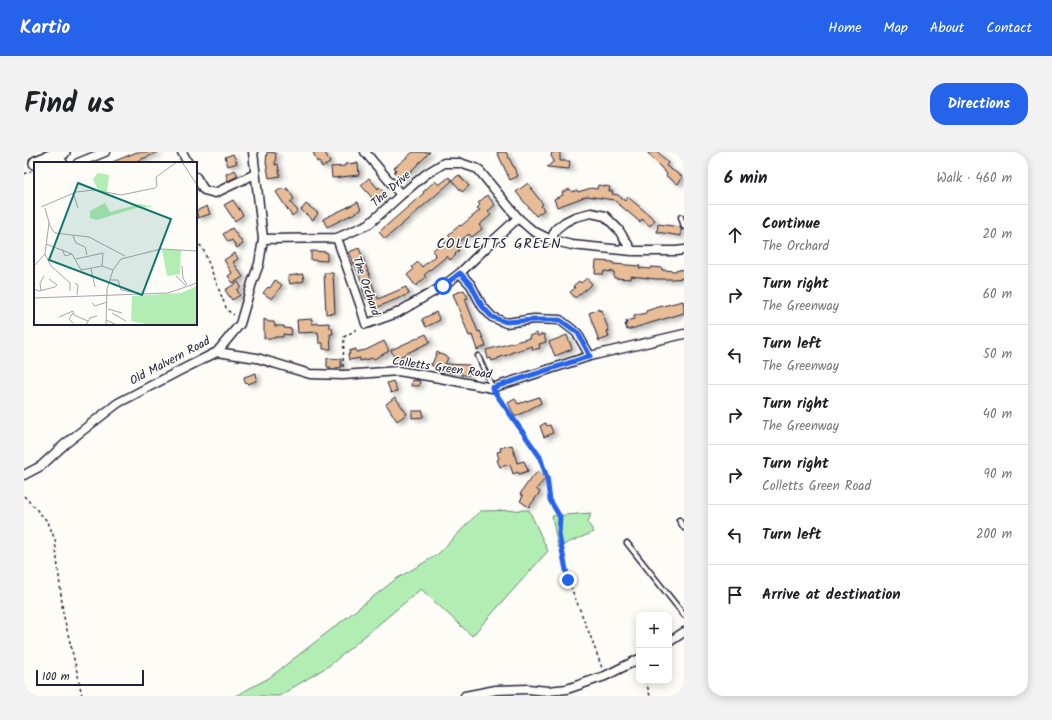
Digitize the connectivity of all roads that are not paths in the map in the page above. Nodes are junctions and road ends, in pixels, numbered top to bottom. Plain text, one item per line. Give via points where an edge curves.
1 (105, 152) edge
2 (182, 152) edge
3 (253, 152) edge
4 (365, 152) edge
5 (61, 156) edge
6 (39, 162) edge
7 (80, 162) edge
8 (187, 162) edge
9 (34, 163) edge
10 (24, 168) edge
11 (255, 174) junction
12 (197, 179) edge
13 (401, 195) junction
14 (681, 217) dead end
15 (518, 218) junction
16 (684, 227) edge
17 (337, 238) junction
18 (263, 239) junction
19 (551, 240) junction
20 (684, 250) edge
21 (632, 251) junction
22 (460, 273) junction
23 (684, 334) edge
24 (217, 352) junction
25 (478, 356) dead end
26 (590, 356) junction
27 (492, 388) junction
28 (24, 475) edge
29 (679, 520) dead end
30 (684, 528) edge
31 (628, 543) dead end
32 (684, 615) edge
33 (684, 632) edge
34 (672, 640) edge
35 (636, 660) edge
36 (465, 696) edge

1 - 7 street
2 - 8 street
3 - 11 street, Old Malvern Road
4 - 13 street
5 - 6 highway
9 - 10 highway
11 - 12 street via 215,193 204,190
11 - 18 street, Old Malvern Road
13 - 15 street, The Drive via 444,163 460,163 478,169
13 - 17 street, The Drive via 370,224
14 - 16 lane
15 - 19 street, The Drive via 533,231
15 - 22 street, The Orchard
17 - 18 street, The Drive
17 - 22 street, The Orchard via 366,324 397,313
18 - 24 street, Old Malvern Road via 259,264 240,324
19 - 21 street, The Drive via 572,245
19 - 21 street via 556,229 565,222 591,213 605,216 618,229
20 - 21 street, The Drive
22 - 26 street via 492,317 506,322 560,320 578,333
23 - 26 street, Colletts Green Road
24 - 27 street, Colletts Green Road via 257,358 310,374 343,375 398,371
24 - 28 street, Old Malvern Road via 118,403 40,466
25 - 27 lane
26 - 27 street, Colletts Green Road
29 - 30 lane
31 - 32 lane
33 - 34 street
35 - 36 street via 605,676 567,689 496,690

